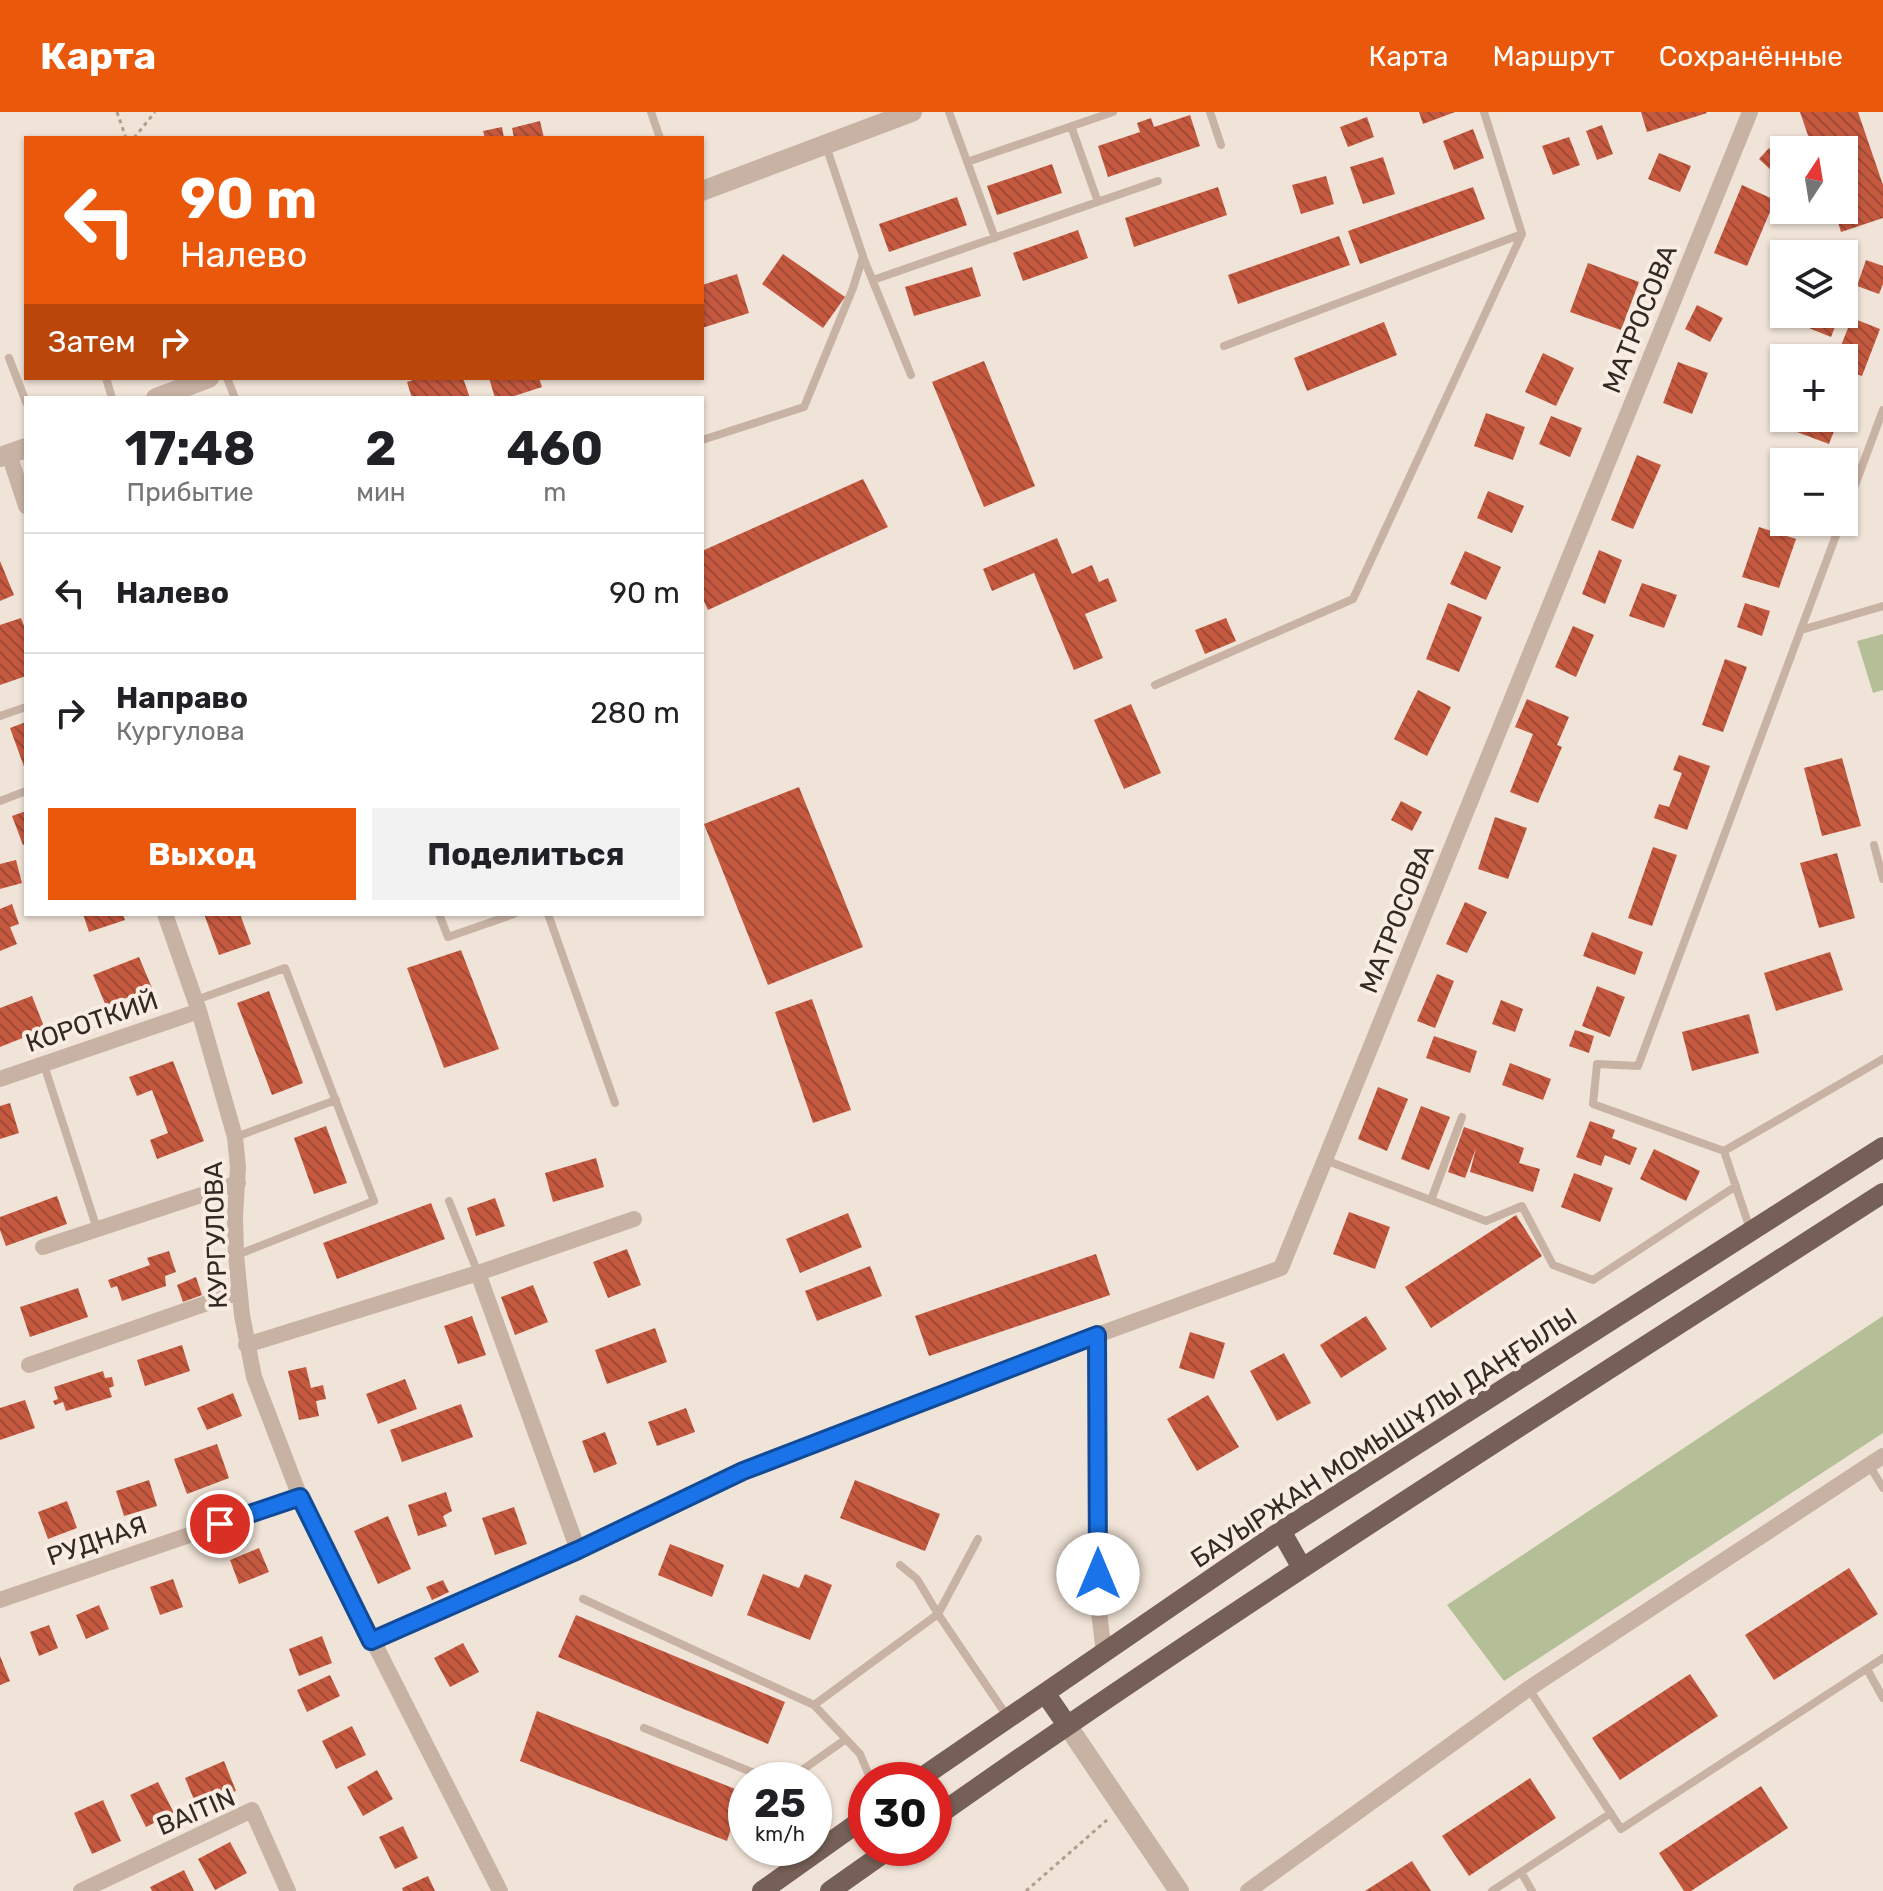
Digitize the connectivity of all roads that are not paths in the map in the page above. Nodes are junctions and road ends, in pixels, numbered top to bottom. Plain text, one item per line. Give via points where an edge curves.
1 (651, 112) edge
2 (912, 112) edge
3 (949, 112) edge
4 (1113, 112) edge
5 (1210, 112) edge
6 (1484, 112) edge
7 (1750, 112) edge
8 (1071, 126) junction
9 (659, 136) edge
10 (826, 145) junction
11 (1221, 145) dead end
12 (967, 162) junction
13 (1158, 181) dead end
14 (704, 190) edge
15 (1098, 202) junction
16 (1522, 234) junction
17 (995, 238) junction
18 (863, 256) junction
19 (873, 280) junction
20 (1224, 346) dead end
21 (9, 358) dead end
22 (911, 375) dead end
23 (204, 380) edge
24 (161, 396) edge
25 (24, 397) edge
26 (1883, 410) edge
27 (704, 439) edge
28 (12, 453) edge
29 (1858, 477) edge
30 (24, 498) edge
31 (1836, 536) edge
32 (1883, 606) edge
33 (1801, 630) junction
34 (1155, 685) dead end
35 (24, 708) edge
36 (0, 716) edge
37 (24, 792) edge
38 (0, 801) edge
39 (1874, 845) dead end
40 (1883, 879) edge
41 (166, 916) edge
42 (440, 916) edge
43 (508, 916) edge
44 (549, 916) edge
45 (198, 1005) junction
46 (1883, 1059) edge
47 (44, 1064) junction
48 (0, 1079) edge
49 (336, 1100) junction
50 (615, 1103) dead end
51 (1462, 1117) dead end
52 (235, 1137) junction
53 (1883, 1147) edge
54 (1724, 1151) junction
55 (1325, 1160) junction
56 (238, 1183) junction
57 (1736, 1186) junction
58 (1883, 1193) edge
59 (1431, 1200) junction
60 (449, 1201) dead end
61 (634, 1219) dead end
62 (97, 1229) junction
63 (1752, 1233) junction
64 (43, 1247) dead end
65 (236, 1255) junction
66 (478, 1273) junction
67 (239, 1292) junction
68 (1097, 1335) junction
69 (246, 1345) junction
70 (29, 1365) dead end
71 (1876, 1460) edge
72 (1883, 1488) edge
73 (300, 1497) junction
74 (1281, 1531) junction
75 (978, 1539) dead end
76 (578, 1550) junction
77 (900, 1565) dead end
78 (1302, 1568) junction
79 (583, 1599) dead end
80 (0, 1600) edge
81 (938, 1614) junction
82 (371, 1641) junction
83 (1104, 1653) junction
84 (1883, 1658) edge
85 (1867, 1669) junction
86 (1528, 1689) junction
87 (1045, 1693) junction
88 (1883, 1698) edge
89 (814, 1705) junction
90 (1008, 1718) junction
91 (1067, 1725) junction
92 (644, 1728) dead end
93 (846, 1739) junction
94 (728, 1762) edge
95 (813, 1762) edge
96 (863, 1762) edge
97 (944, 1762) edge
98 (952, 1805) edge
99 (1611, 1813) junction
100 (848, 1830) edge
101 (865, 1866) edge
102 (1521, 1872) junction
103 (81, 1891) edge
104 (288, 1891) edge
105 (500, 1891) edge
106 (762, 1891) edge
107 (830, 1891) edge
108 (1179, 1891) edge
109 (1248, 1891) edge
110 (1492, 1891) edge
111 (1532, 1891) edge

1 - 9 lane
2 - 10 street
3 - 12 lane
4 - 8 lane
5 - 11 lane
6 - 16 lane
7 - 55 street, МАТРОСОВА
8 - 12 lane
8 - 15 lane
10 - 14 street
10 - 18 lane
12 - 17 lane
13 - 15 lane
15 - 17 lane
16 - 20 lane
16 - 34 lane via 1353,599
17 - 19 lane
18 - 19 lane
18 - 27 lane via 804,407
19 - 22 lane
21 - 25 lane
23 - 24 street
26 - 29 lane
28 - 30 street
31 - 33 lane
32 - 33 lane
33 - 54 lane via 1638,1066 1597,1064 1593,1104
35 - 36 lane
37 - 38 lane
39 - 40 lane
41 - 45 street, КУРГУЛОВА
42 - 43 lane via 448,937
44 - 50 lane
45 - 47 street, КОРОТКИЙ
45 - 49 lane via 285,968
45 - 52 street, КУРГУЛОВА
46 - 54 lane
47 - 48 street, КОРОТКИЙ
47 - 62 lane
49 - 52 lane
49 - 65 lane via 374,1201
51 - 59 lane
52 - 56 street, КУРГУЛОВА
53 - 63 main road, БАУЫРЖАН МОМЫШҰЛЫ ДАҢҒЫЛЫ
54 - 57 lane
55 - 59 lane
55 - 68 street, МАТРОСОВА via 1281,1268
56 - 62 street
56 - 65 street, КУРГУЛОВА
57 - 59 lane via 1593,1280 1553,1265 1522,1206 1486,1221
57 - 63 lane
58 - 78 main road
60 - 66 lane
61 - 66 street
62 - 64 street
63 - 74 main road, БАУЫРЖАН МОМЫШҰЛЫ ДАҢҒЫЛЫ
65 - 67 street, КУРГУЛОВА
66 - 69 street
66 - 76 street
67 - 69 street, КУРГУЛОВА
67 - 70 street
68 - 76 lane via 743,1471
68 - 83 street via 1098,1604
69 - 73 street, КУРГУЛОВА
71 - 72 lane
71 - 86 street
73 - 80 street, РУДНАЯ
73 - 82 street, КУРГУЛОВА
74 - 78 main road
74 - 83 main road, БАУЫРЖАН МОМЫШҰЛЫ ДАҢҒЫЛЫ
75 - 81 lane
76 - 82 lane
77 - 81 lane via 917,1579
78 - 91 main road
79 - 89 lane
81 - 89 lane
81 - 90 lane
82 - 105 street, КУРГУЛОВА
83 - 87 main road, БАУЫРЖАН МОМЫШҰЛЫ ДАҢҒЫЛЫ
84 - 85 lane
85 - 88 lane
85 - 99 lane via 1621,1829
86 - 99 lane
86 - 109 street
87 - 90 main road, БАУЫРЖАН МОМЫШҰЛЫ ДАҢҒЫЛЫ
87 - 91 main road
89 - 93 lane
90 - 97 main road, БАУЫРЖАН МОМЫШҰЛЫ ДАҢҒЫЛЫ
91 - 98 main road
91 - 108 street
92 - 94 lane
93 - 95 lane
93 - 96 lane
99 - 102 lane
100 - 106 main road
101 - 107 main road
102 - 110 lane
102 - 111 lane
103 - 104 street, BAITIN via 252,1810

